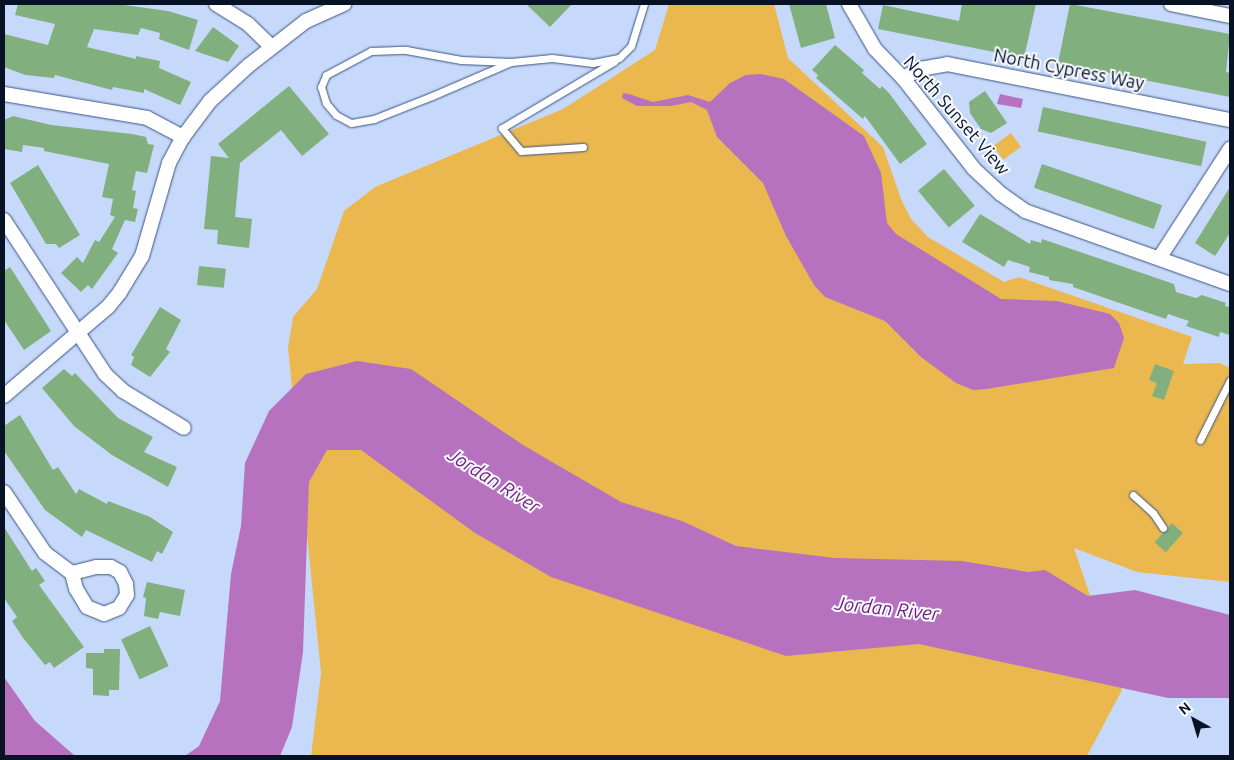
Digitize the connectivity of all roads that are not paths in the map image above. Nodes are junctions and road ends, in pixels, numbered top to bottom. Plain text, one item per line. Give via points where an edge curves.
1 (216, 4) edge
2 (344, 4) edge
3 (644, 4) edge
4 (849, 4) edge
5 (1171, 4) edge
6 (1230, 16) edge
7 (272, 47) junction
8 (619, 58) junction
9 (511, 62) junction
10 (903, 78) junction
11 (4, 94) edge
12 (1230, 120) edge
13 (183, 137) junction
14 (583, 147) dead end
15 (1230, 149) edge
16 (4, 220) edge
17 (1160, 257) junction
18 (1230, 284) edge
19 (76, 334) junction
20 (1230, 380) edge
21 (4, 396) edge
22 (184, 428) dead end
23 (1200, 440) dead end
24 (4, 492) edge
25 (1133, 495) dead end
26 (1163, 528) dead end
27 (72, 573) dead end

1 - 7 street via 248,24
2 - 7 street via 306,21
3 - 8 lane via 631,46
4 - 10 street, North Sunset View via 864,35
5 - 6 street
7 - 13 street via 217,94
8 - 9 lane via 593,64 552,58
8 - 14 lane via 502,128 521,151
9 - 9 lane via 461,60 406,50 371,51 326,75 321,87 326,103 336,115 351,123 374,119
10 - 12 street, North Cypress Way via 920,69 948,64
10 - 17 street, North Sunset View via 974,169 1017,205 1026,211
11 - 13 street via 147,118
13 - 19 street via 163,180 142,256 132,275 108,307
15 - 17 street
16 - 19 street
17 - 18 street, North Sunset View
19 - 21 street
19 - 22 street via 113,383
20 - 23 lane
24 - 27 street via 45,553
25 - 26 lane via 1153,513

